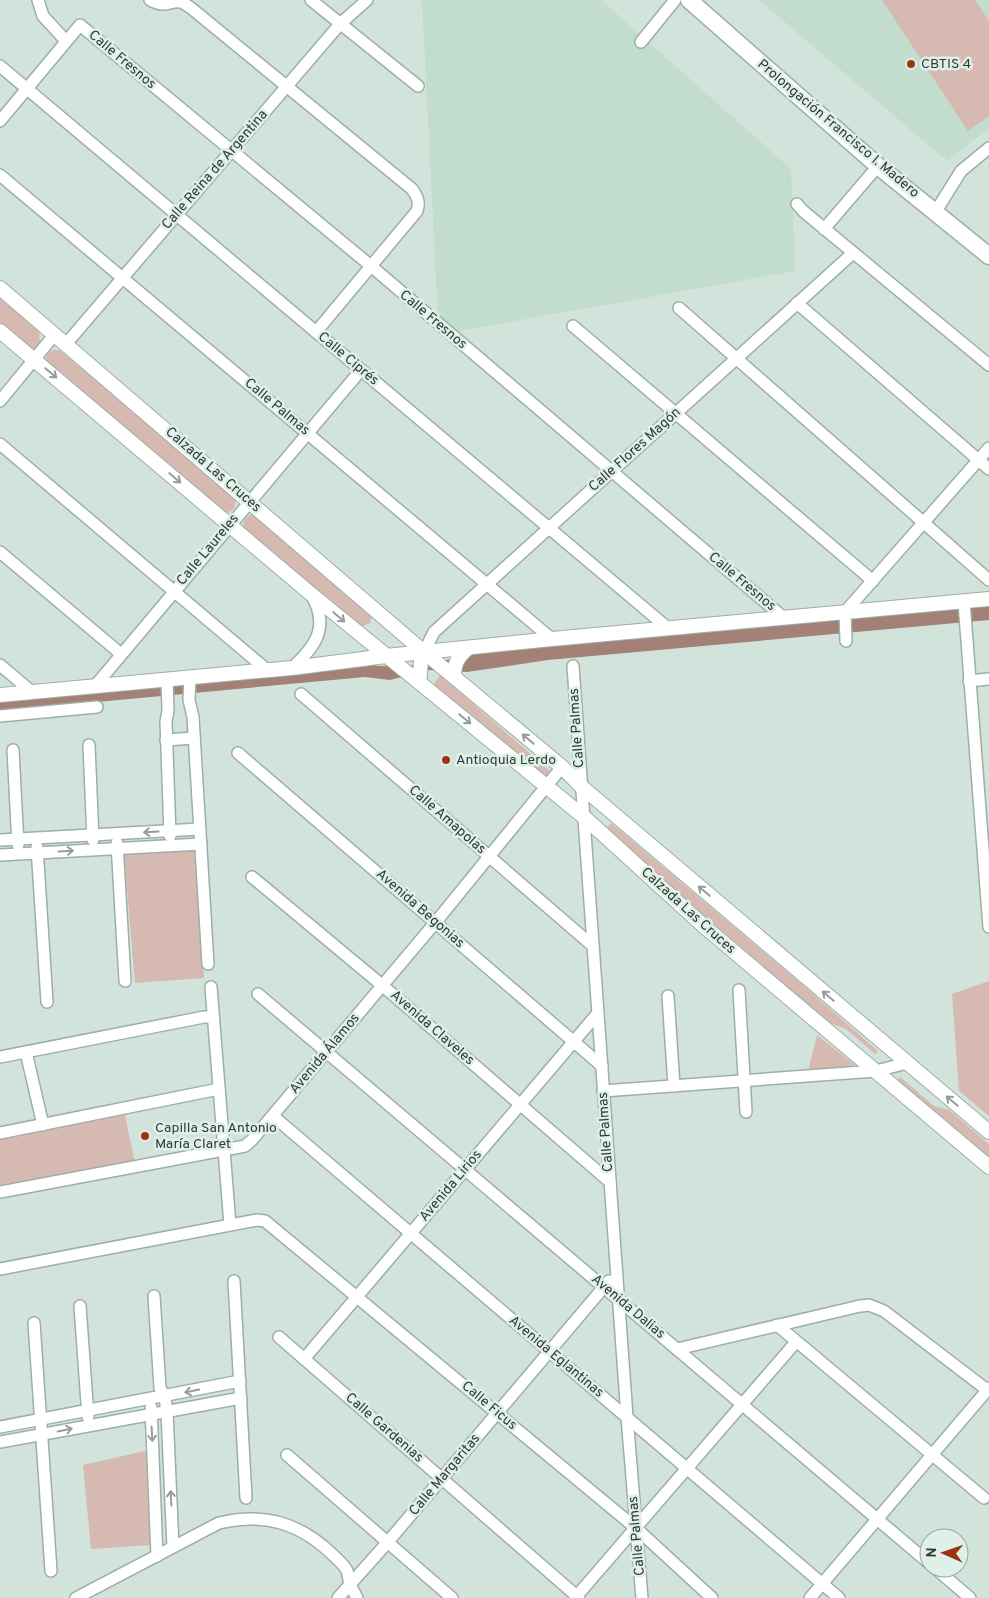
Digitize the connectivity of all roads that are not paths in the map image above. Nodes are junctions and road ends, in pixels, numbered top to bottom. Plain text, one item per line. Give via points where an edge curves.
1 (38, 0) edge
2 (310, 0) edge
3 (367, 0) edge
4 (675, 0) edge
5 (689, 0) edge
6 (154, 1) edge
7 (340, 24) junction
8 (66, 41) junction
9 (640, 42) dead end
10 (0, 66) edge
11 (418, 86) dead end
12 (286, 87) junction
13 (27, 88) junction
14 (0, 121) edge
15 (989, 148) edge
16 (231, 151) junction
17 (878, 166) junction
18 (0, 176) edge
19 (797, 204) dead end
20 (936, 211) junction
21 (177, 215) junction
22 (824, 229) junction
23 (853, 252) junction
24 (989, 256) edge
25 (371, 266) junction
26 (123, 278) junction
27 (0, 288) edge
28 (797, 303) junction
29 (679, 308) dead end
30 (573, 326) dead end
31 (0, 331) edge
32 (316, 332) junction
33 (55, 334) junction
34 (66, 344) junction
35 (736, 358) junction
36 (35, 359) junction
37 (989, 365) edge
38 (361, 370) junction
39 (0, 401) edge
40 (676, 413) junction
41 (308, 433) junction
42 (0, 444) edge
43 (989, 448) edge
44 (978, 460) junction
45 (989, 469) edge
46 (611, 472) junction
47 (250, 502) junction
48 (924, 522) junction
49 (230, 525) junction
50 (549, 528) junction
51 (0, 552) edge
52 (989, 580) edge
53 (873, 581) junction
54 (487, 585) junction
55 (174, 591) junction
56 (312, 594) junction
57 (989, 599) edge
58 (964, 605) junction
59 (845, 615) junction
60 (784, 618) junction
61 (669, 629) junction
62 (846, 637) dead end
63 (552, 640) junction
64 (468, 648) junction
65 (424, 652) junction
66 (121, 654) junction
67 (386, 656) junction
68 (0, 664) edge
69 (573, 666) dead end
70 (292, 668) junction
71 (268, 670) junction
72 (190, 677) junction
73 (454, 677) junction
74 (166, 679) junction
75 (989, 679) edge
76 (969, 681) junction
77 (420, 682) junction
78 (95, 686) junction
79 (32, 692) junction
80 (301, 694) dead end
81 (0, 695) edge
82 (189, 700) junction
83 (168, 702) junction
84 (98, 707) dead end
85 (0, 716) edge
86 (194, 738) junction
87 (166, 740) junction
88 (89, 745) dead end
89 (13, 750) dead end
90 (238, 753) dead end
91 (562, 767) junction
92 (582, 786) junction
93 (546, 787) junction
94 (584, 817) junction
95 (200, 829) junction
96 (170, 831) junction
97 (117, 834) junction
98 (93, 835) junction
99 (36, 838) junction
100 (17, 839) junction
101 (0, 840) edge
102 (200, 844) junction
103 (170, 846) junction
104 (118, 848) junction
105 (94, 850) junction
106 (37, 853) junction
107 (18, 854) junction
108 (0, 855) edge
109 (489, 857) junction
110 (252, 877) dead end
111 (435, 922) junction
112 (989, 927) edge
113 (593, 946) junction
114 (208, 964) dead end
115 (125, 981) dead end
116 (383, 986) junction
117 (211, 987) dead end
118 (739, 990) dead end
119 (258, 994) dead end
120 (668, 996) dead end
121 (47, 1002) dead end
122 (598, 1013) junction
123 (213, 1017) junction
124 (574, 1041) junction
125 (26, 1052) junction
126 (327, 1052) junction
127 (0, 1057) edge
128 (907, 1063) junction
129 (602, 1066) junction
130 (876, 1072) junction
131 (744, 1081) junction
132 (674, 1086) junction
133 (219, 1090) junction
134 (603, 1091) junction
135 (520, 1104) junction
136 (746, 1112) dead end
137 (273, 1116) junction
138 (43, 1125) junction
139 (989, 1132) edge
140 (0, 1133) edge
141 (224, 1150) junction
142 (989, 1167) edge
143 (466, 1169) junction
144 (610, 1182) junction
145 (0, 1192) edge
146 (230, 1224) junction
147 (411, 1233) junction
148 (0, 1269) edge
149 (617, 1272) junction
150 (234, 1281) dead end
151 (604, 1287) junction
152 (154, 1296) dead end
153 (358, 1296) junction
154 (619, 1299) junction
155 (80, 1306) dead end
156 (34, 1323) dead end
157 (777, 1325) junction
158 (279, 1337) dead end
159 (796, 1342) junction
160 (677, 1349) junction
161 (550, 1351) junction
162 (304, 1359) junction
163 (240, 1381) junction
164 (988, 1389) edge
165 (162, 1392) junction
166 (241, 1398) junction
167 (152, 1399) junction
168 (742, 1405) junction
169 (87, 1410) junction
170 (167, 1412) junction
171 (498, 1413) junction
172 (151, 1414) junction
173 (627, 1417) junction
174 (40, 1420) junction
175 (88, 1426) junction
176 (0, 1427) edge
177 (41, 1435) junction
178 (0, 1442) edge
179 (288, 1455) dead end
180 (932, 1455) junction
181 (688, 1469) junction
182 (442, 1478) junction
183 (246, 1498) dead end
184 (984, 1498) dead end
185 (877, 1519) junction
186 (637, 1529) junction
187 (387, 1543) junction
188 (173, 1547) junction
189 (919, 1555) edge
190 (157, 1556) junction
191 (51, 1571) dead end
192 (947, 1578) edge
193 (822, 1584) junction
194 (350, 1585) junction
195 (577, 1597) edge
196 (76, 1598) edge
197 (338, 1598) edge
198 (357, 1598) edge
199 (452, 1598) edge
200 (642, 1598) edge
201 (712, 1598) edge
202 (810, 1598) edge
203 (839, 1598) edge
204 (970, 1598) edge

1 - 8 street via 43,16
2 - 7 street
3 - 7 street, Calle Reina de Argentina
4 - 9 street
5 - 17 main road, Prolongación Francisco I. Madero
6 - 12 street via 163,5 182,2
7 - 11 street
7 - 12 street, Calle Reina de Argentina
8 - 13 street
8 - 16 street, Calle Fresnos via 80,25
10 - 13 street, Calle Ciprés
12 - 16 street, Calle Reina de Argentina
12 - 25 street via 412,189 418,201 417,211
13 - 14 street
13 - 21 street, Calle Ciprés
15 - 20 street via 961,170
16 - 21 street, Calle Reina de Argentina
16 - 25 street, Calle Fresnos
17 - 20 main road, Prolongación Francisco I. Madero
17 - 22 street
18 - 26 street, Calle Palmas
19 - 22 street
20 - 24 main road, Prolongación Francisco I. Madero
21 - 26 street, Calle Reina de Argentina
21 - 32 street, Calle Ciprés
22 - 23 street
23 - 28 street, Calle Flores Magón
23 - 37 street
25 - 32 street
25 - 46 street, Calle Fresnos
26 - 34 street, Calle Reina de Argentina
26 - 41 street, Calle Palmas
27 - 33 street, Calzada Las Cruces
28 - 35 street, Calle Flores Magón
28 - 44 street
29 - 35 street
30 - 40 street
31 - 36 street, Calzada Las Cruces
32 - 38 street, Calle Ciprés
33 - 34 street, Calzada Las Cruces
33 - 36 street
34 - 47 street, Calzada Las Cruces
35 - 40 street, Calle Flores Magón
35 - 48 street
36 - 39 street
36 -> 49 street, Calzada Las Cruces
38 - 41 street, Calle Laureles
38 - 50 street, Calle Ciprés
40 - 46 street, Calle Flores Magón
40 - 53 street
41 - 47 street, Calle Laureles
41 - 54 street, Calle Palmas
42 - 55 street
43 - 44 street
44 - 45 street
44 - 48 street
46 - 50 street, Calle Flores Magón
46 - 60 street, Calle Fresnos
47 - 49 street, Calle Laureles
47 - 65 street, Calzada Las Cruces
48 - 52 street
48 - 53 street
49 - 55 street, Calle Laureles
49 - 56 street, Calzada Las Cruces
50 - 54 street, Calle Flores Magón
50 - 61 street, Calle Ciprés
51 - 66 street
53 - 59 street
54 - 63 street, Calle Palmas
54 - 65 street, Calle Flores Magón via 434,632
55 - 66 street, Calle Laureles
55 - 71 street
56 -> 67 street, Calzada Las Cruces
56 - 70 street via 320,610 320,627 307,654
57 - 58 street
58 - 59 street
58 - 76 street
59 - 60 street
59 - 62 street
60 - 61 street
61 - 63 street
63 - 64 street
64 - 65 street
64 - 73 street via 454,666
65 - 67 street
65 - 73 street, Calzada Las Cruces
65 - 77 street
66 - 78 street, Calle Laureles
67 - 70 street
67 - 77 street, Calzada Las Cruces
68 - 79 street
69 - 92 street, Calle Palmas
70 - 71 street
71 - 72 street
72 - 74 street
72 - 82 street
91 -> 73 street, Calzada Las Cruces
74 - 78 street
74 - 83 street
75 - 76 street
76 - 112 street
77 -> 93 street, Calzada Las Cruces
78 - 79 street
79 - 81 street
80 - 109 street, Calle Amapolas
82 - 83 street
82 - 86 street
83 - 87 street
84 - 85 street
86 - 87 street
86 - 95 street
87 - 96 street
88 - 98 street
89 - 100 street
90 - 111 street, Avenida Begonias
91 - 92 street, Calzada Las Cruces
91 - 93 street, Avenida Álamos
92 - 94 street, Calle Palmas
128 -> 92 street, Calzada Las Cruces
93 - 94 street, Calzada Las Cruces
93 - 109 street, Avenida Álamos
94 - 113 street, Calle Palmas
94 - 130 street, Calzada Las Cruces via 706,928
95 - 96 street
95 - 102 street
96 -> 97 street
96 - 103 street
97 - 98 street
97 - 104 street
98 - 99 street
98 - 105 street
99 - 100 street
99 - 106 street
100 - 101 street
100 - 107 street
102 - 103 street
102 - 114 street
103 - 104 street
104 - 105 street
104 - 115 street
106 -> 105 street
106 - 107 street
106 - 121 street
107 - 108 street
109 - 111 street, Avenida Álamos
109 - 113 street, Calle Amapolas
110 - 116 street, Avenida Claveles
111 - 116 street, Avenida Álamos
111 - 124 street, Avenida Begonias
113 - 122 street, Calle Palmas
116 - 126 street, Avenida Álamos
116 - 135 street, Avenida Claveles
117 - 123 street
118 - 131 street
119 - 126 street, Avenida Dalias
120 - 132 street
122 - 124 street, Avenida Lirios
122 - 129 street, Calle Palmas
123 - 125 street
123 - 133 street
124 - 129 street, Avenida Begonias
124 - 135 street, Avenida Lirios
125 - 127 street
125 - 138 street
126 - 137 street, Avenida Álamos
126 - 143 street, Avenida Dalias
128 - 130 street
139 -> 128 street, Calzada Las Cruces
129 - 134 street, Calle Palmas
130 - 131 street
130 - 142 street, Calzada Las Cruces
131 - 132 street
131 - 136 street
132 - 134 street
133 - 138 street
133 - 141 street
134 - 144 street, Calle Palmas
135 - 143 street, Avenida Lirios
135 - 144 street, Avenida Claveles
137 - 141 street, Avenida Álamos via 245,1146
137 - 147 street, Avenida Eglantinas
138 - 140 street
141 - 145 street, Avenida Álamos
141 - 146 street
143 - 147 street, Avenida Lirios
143 - 151 street, Avenida Dalias
144 - 149 street, Calle Palmas
146 - 148 street
146 - 153 street, Calle Ficus via 265,1221
147 - 153 street, Avenida Lirios
147 - 161 street, Avenida Eglantinas
149 - 151 street, Calle Margaritas
149 - 154 street, Calle Palmas
150 - 163 street
151 - 154 street, Avenida Dalias
151 - 161 street, Calle Margaritas
152 - 165 street
153 - 162 street, Avenida Lirios
153 - 171 street, Calle Ficus
154 - 160 street, Avenida Dalias
154 - 173 street, Calle Palmas
155 - 169 street
156 - 174 street
157 - 159 street
157 - 160 street
157 - 164 street via 869,1306 884,1311
158 - 162 street, Calle Gardenias
159 - 168 street
159 - 180 street
160 - 168 street, Avenida Dalias
161 - 171 street, Calle Margaritas
161 - 173 street, Avenida Eglantinas
162 - 182 street, Calle Gardenias
163 -> 165 street
163 - 166 street
164 - 180 street
165 - 167 street
165 - 170 street
166 - 170 street
166 - 183 street
167 - 169 street
167 - 172 street
168 - 181 street
168 - 185 street, Avenida Dalias
169 - 174 street
169 - 175 street
170 - 172 street
188 -> 170 street
171 - 182 street, Calle Margaritas
171 - 186 street, Calle Ficus
172 - 175 street
172 -> 190 street
173 - 181 street, Avenida Eglantinas
173 - 186 street, Calle Palmas
174 - 176 street
174 - 177 street
177 -> 175 street
177 - 178 street
177 - 191 street
179 - 187 street
180 - 184 street
180 - 185 street
181 - 186 street
181 - 193 street, Avenida Eglantinas
182 - 187 street, Calle Margaritas
182 - 195 street, Calle Gardenias
185 - 189 street, Avenida Dalias
185 - 193 street
186 - 195 street
186 - 200 street, Calle Palmas
186 - 201 street, Calle Ficus
187 - 194 street, Calle Margaritas
187 - 199 street
188 - 190 street
188 - 194 street via 219,1523 235,1519 270,1520 316,1540 347,1569
190 - 196 street
192 - 204 street
193 - 202 street
193 - 203 street, Avenida Eglantinas
194 - 197 street, Calle Margaritas
194 - 198 street

